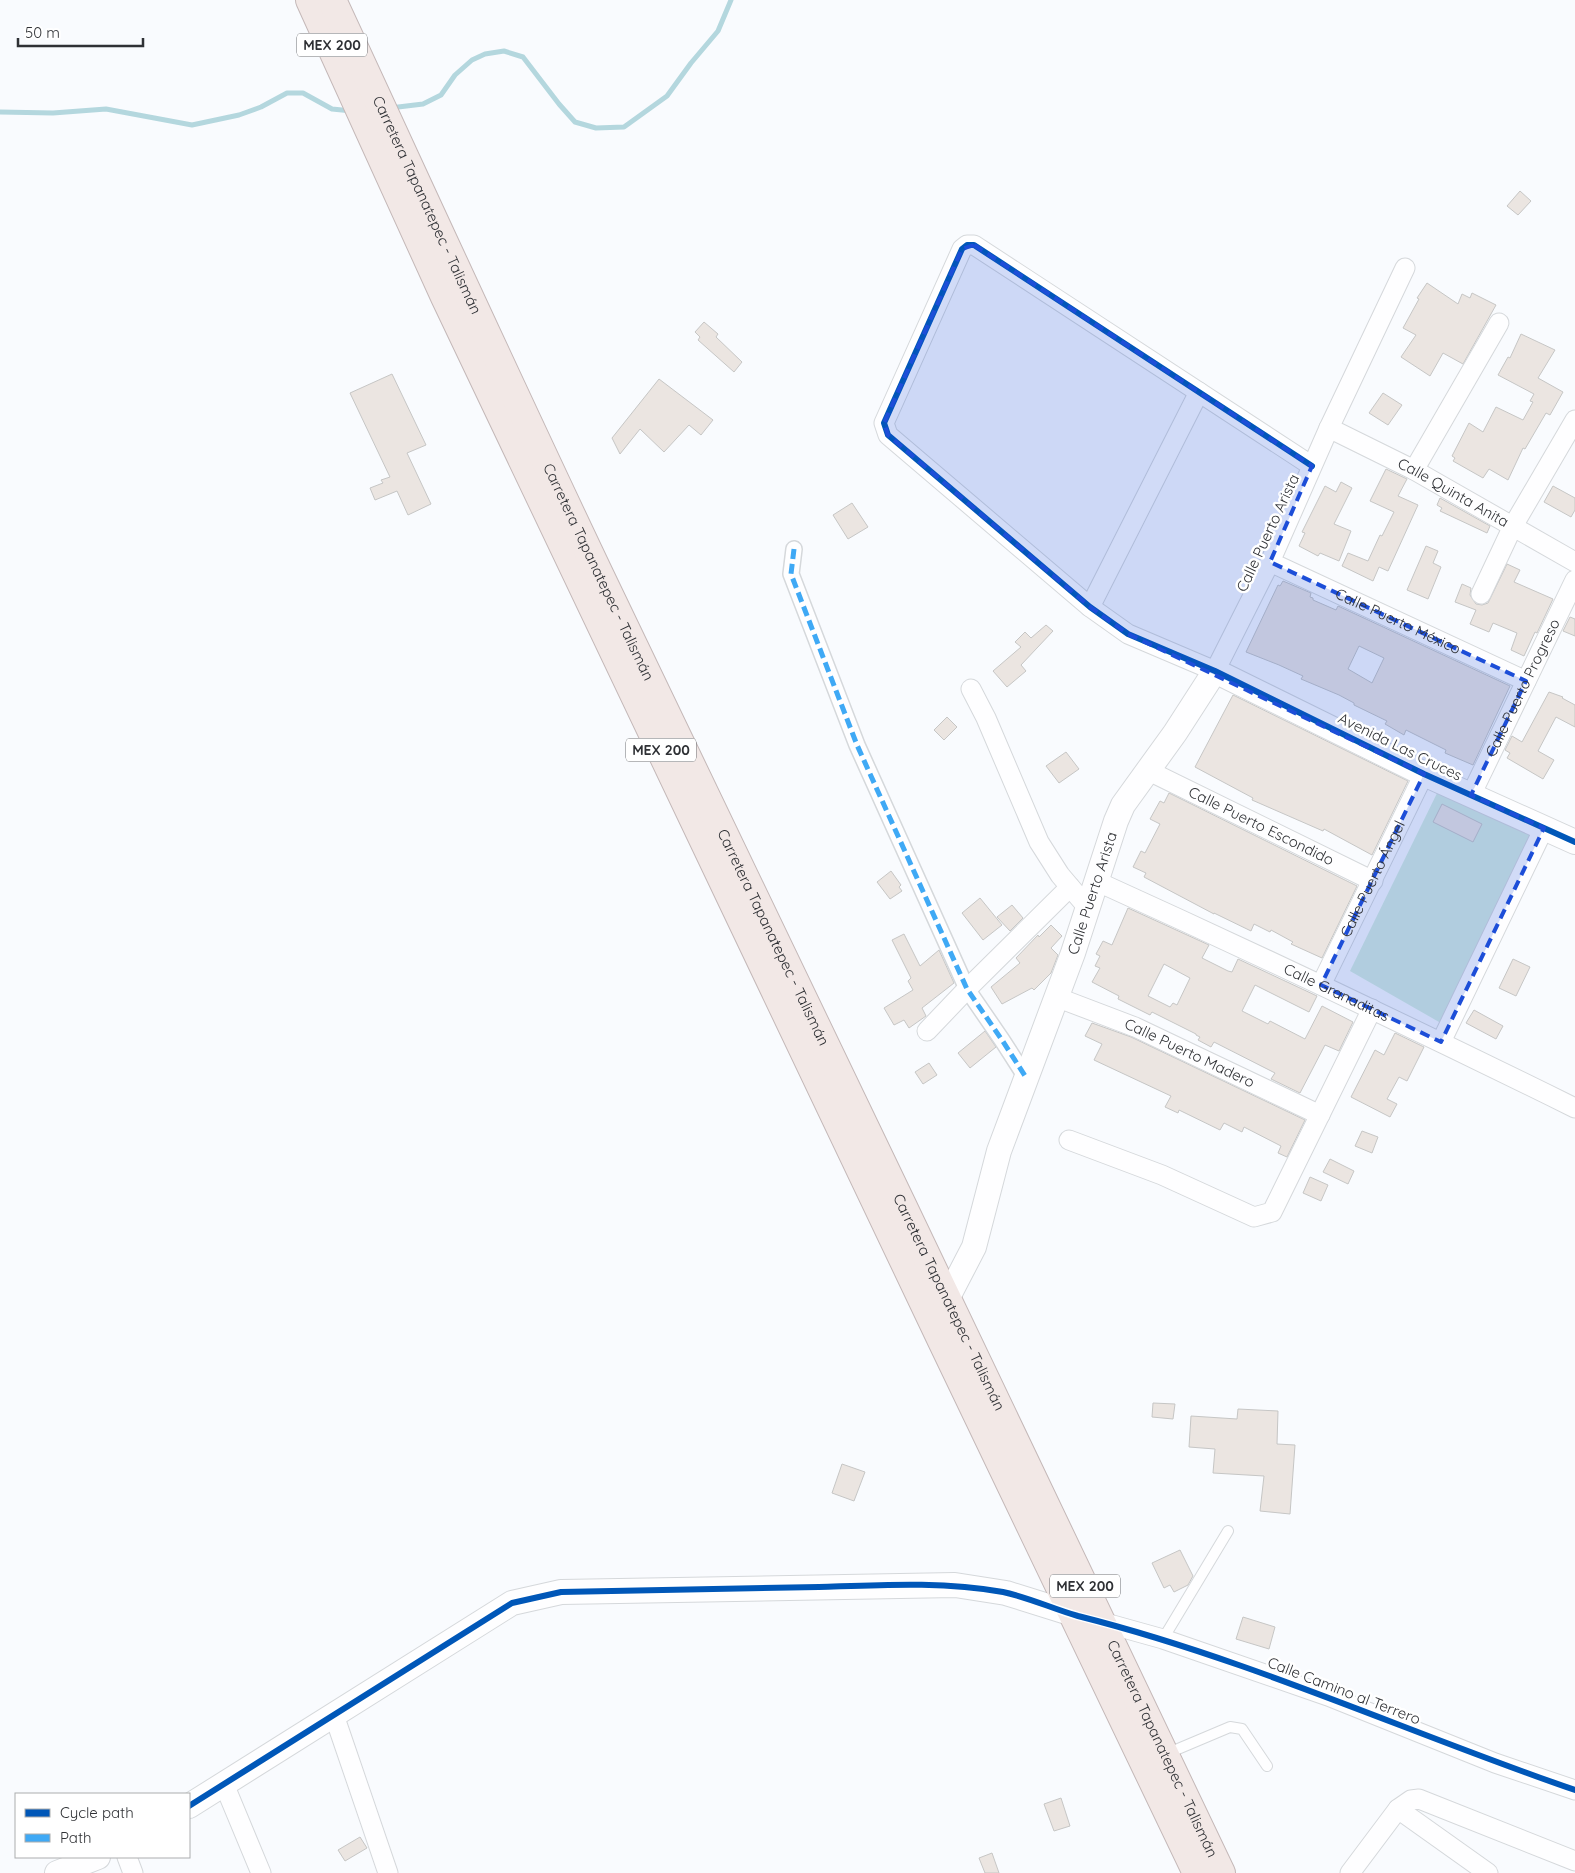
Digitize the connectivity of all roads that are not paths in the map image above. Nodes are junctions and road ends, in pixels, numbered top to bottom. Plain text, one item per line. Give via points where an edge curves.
1 (310, 0) edge
2 (332, 0) edge
3 (361, 85) junction
4 (394, 158) junction
5 (1405, 268) dead end
6 (1499, 323) dead end
7 (1198, 392) junction
8 (1575, 420) edge
9 (1329, 428) junction
10 (1312, 466) junction
11 (1414, 470) junction
12 (1513, 526) junction
13 (794, 549) dead end
14 (1270, 562) junction
15 (1575, 562) edge
16 (1575, 580) edge
17 (1481, 594) dead end
18 (1090, 607) junction
19 (1215, 672) junction
20 (1526, 681) junction
21 (970, 689) dead end
22 (1149, 771) junction
23 (1424, 774) junction
24 (1471, 795) junction
25 (1544, 828) junction
26 (1575, 842) edge
27 (1096, 881) junction
28 (1373, 881) junction
29 (1070, 887) junction
30 (1088, 908) junction
31 (1321, 985) junction
32 (967, 989) junction
33 (1056, 997) junction
34 (1372, 1009) junction
35 (927, 1031) dead end
36 (1441, 1042) junction
37 (1027, 1079) junction
38 (1575, 1108) edge
39 (1320, 1115) junction
40 (1069, 1140) dead end
41 (947, 1299) junction
42 (1228, 1531) dead end
43 (1075, 1615) junction
44 (1102, 1622) junction
45 (1163, 1639) junction
46 (334, 1715) junction
47 (1165, 1754) junction
48 (1267, 1766) dead end
49 (224, 1784) junction
50 (1575, 1790) edge
51 (190, 1805) edge
52 (1398, 1809) junction
53 (95, 1858) edge
54 (126, 1858) edge
55 (1575, 1862) edge
56 (1575, 1866) edge
57 (56, 1873) edge
58 (132, 1873) edge
59 (261, 1873) edge
60 (388, 1873) edge
61 (1197, 1873) edge
62 (1221, 1873) edge
63 (1350, 1873) edge
64 (1488, 1873) edge
65 (1569, 1873) edge

1 - 3 highway, Carretera Tapanatepec - Talismán / MEX 200
2 - 3 highway, Carretera Tapanatepec - Talismán / MEX 200
3 - 4 highway, Carretera Tapanatepec - Talismán / MEX 200
4 - 41 highway, Carretera Tapanatepec - Talismán / MEX 200 via 599,575
4 - 43 highway, Carretera Tapanatepec - Talismán / MEX 200 via 449,306 942,1343
5 - 9 street, Calle Puerto Arista
6 - 11 street
7 - 10 street
7 - 18 street
7 - 18 street via 974,245 962,249 884,423 888,435
8 - 12 street
9 - 10 street, Calle Puerto Arista
9 - 11 street, Calle Quinta Anita
10 - 14 street, Calle Puerto Arista
11 - 12 street, Calle Quinta Anita
12 - 15 street, Calle Quinta Anita
12 - 17 street
13 - 32 street via 791,574 857,745
14 - 19 street, Calle Puerto Arista
14 - 20 street, Calle Puerto México
16 - 20 street, Calle Puerto Progreso
18 - 19 street via 1128,634
19 - 22 street, Calle Puerto Arista
19 - 23 street, Avenida Las Cruces
20 - 24 street, Calle Puerto Progreso
21 - 29 street via 986,718 1039,842
22 - 27 street, Calle Puerto Arista via 1123,805
22 - 28 street, Calle Puerto Escondido
23 - 24 street, Avenida Las Cruces
23 - 28 street, Calle Puerto Ángel
24 - 25 street, Avenida Las Cruces
25 - 26 street, Avenida Las Cruces
25 - 36 street
27 - 30 street, Calle Puerto Arista
27 - 31 street, Calle Granaditas
28 - 31 street, Calle Puerto Ángel
29 - 30 street
29 - 32 street
30 - 33 street, Calle Puerto Arista
31 - 34 street, Calle Granaditas
32 - 35 street
32 - 37 street
33 - 37 street, Calle Puerto Arista
33 - 39 street, Calle Puerto Madero via 1135,1027
34 - 36 street, Calle Granaditas
34 - 39 street
36 - 38 street, Calle Granaditas
37 - 41 street, Calle Puerto Arista via 999,1151 974,1247
39 - 40 street via 1272,1212 1254,1217 1162,1175
41 - 44 highway, Carretera Tapanatepec - Talismán / MEX 200
42 - 45 lane
43 - 44 street
43 - 46 street via 1006,1593 955,1585 560,1592 512,1603
43 - 61 highway, Carretera Tapanatepec - Talismán / MEX 200
44 - 45 street, Calle Camino al Terrero
44 - 47 highway, Carretera Tapanatepec - Talismán / MEX 200
45 - 50 street, Calle Camino al Terrero via 1328,1696 1495,1763
46 - 49 street
46 - 60 street
47 - 48 lane via 1230,1726 1242,1728
47 - 62 highway, Carretera Tapanatepec - Talismán / MEX 200
49 - 51 street
49 - 59 street
52 - 55 street via 1411,1800 1419,1799
52 - 63 street
52 - 64 street
53 - 57 street
54 - 58 street
56 - 65 street

